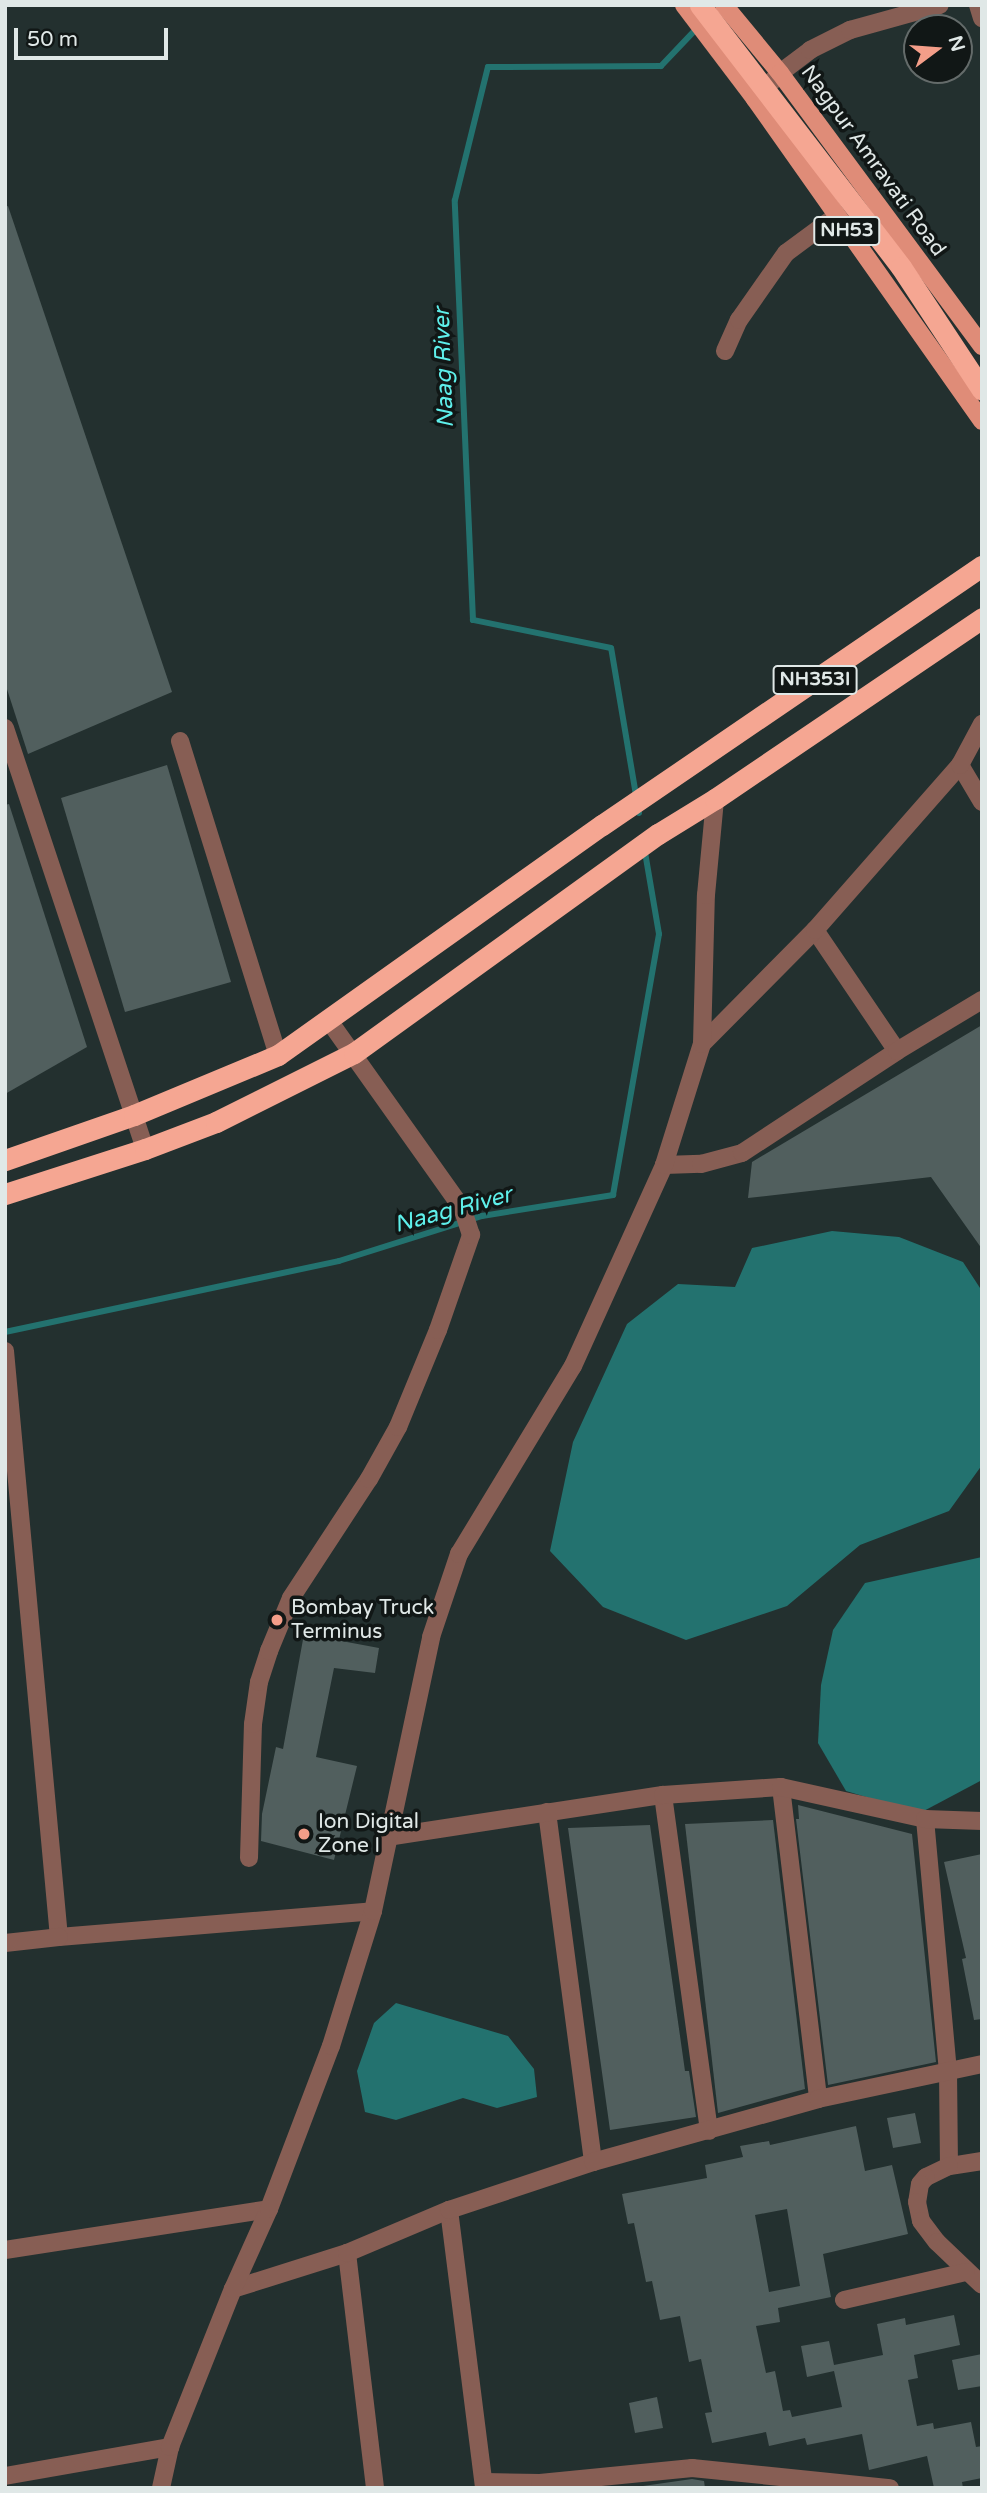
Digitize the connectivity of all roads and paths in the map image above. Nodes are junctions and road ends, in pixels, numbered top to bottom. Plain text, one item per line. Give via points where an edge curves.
1 (940, 5) edge
2 (978, 5) edge
3 (690, 6) edge
4 (729, 11) edge
5 (982, 18) edge
6 (780, 73) junction
7 (755, 99) junction
8 (836, 216) junction
9 (982, 346) edge
10 (725, 351) dead end
11 (982, 390) edge
12 (982, 421) edge
13 (982, 566) edge
14 (982, 618) edge
15 (982, 724) edge
16 (5, 728) edge
17 (180, 741) dead end
18 (960, 765) junction
19 (715, 799) junction
20 (982, 802) edge
21 (815, 930) junction
22 (982, 1000) edge
23 (329, 1021) junction
24 (702, 1044) junction
25 (897, 1051) junction
26 (354, 1054) junction
27 (278, 1055) junction
28 (134, 1115) junction
29 (145, 1149) junction
30 (5, 1160) edge
31 (664, 1165) junction
32 (5, 1194) edge
33 (5, 1351) edge
34 (781, 1787) junction
35 (663, 1795) junction
36 (547, 1812) junction
37 (925, 1819) junction
38 (982, 1821) edge
39 (387, 1837) junction
40 (249, 1858) dead end
41 (373, 1911) junction
42 (59, 1937) junction
43 (5, 1943) edge
44 (982, 2064) edge
45 (948, 2071) junction
46 (818, 2099) junction
47 (709, 2131) junction
48 (982, 2161) edge
49 (593, 2162) junction
50 (949, 2166) junction
51 (269, 2209) junction
52 (449, 2210) junction
53 (5, 2250) edge
54 (347, 2253) junction
55 (966, 2272) junction
56 (982, 2285) edge
57 (233, 2289) junction
58 (844, 2300) dead end
59 (170, 2447) junction
60 (5, 2476) edge
61 (485, 2485) edge
62 (540, 2485) edge
63 (161, 2488) edge
64 (375, 2488) edge
65 (890, 2488) edge

1 - 6 street via 850,30 810,50
2 - 5 street
3 - 7 main road, NH53
3 - 11 highway, bridge via 901,267
4 - 6 main road, Nagpur Amravati Road / NH53
6 - 7 street
6 - 9 main road, Nagpur Amravati Road / NH53
7 - 8 main road, NH53
8 - 10 street via 786,253 739,320
8 - 12 main road, NH53
13 - 23 highway, NH353I via 649,793
14 - 19 highway, NH353I
15 - 18 street
16 - 28 street
17 - 27 street
18 - 20 street
18 - 21 street
19 - 24 street via 706,895
19 - 26 highway, NH353I via 658,834
21 - 24 street
21 - 25 street
22 - 25 street
23 - 26 street
23 - 27 highway
24 - 31 street
25 - 31 street via 742,1153 701,1164
26 - 29 highway via 216,1122
26 - 40 street via 468,1221 438,1329 398,1427 291,1598 269,1651 253,1724
27 - 28 highway
28 - 29 street
28 - 30 highway
29 - 32 highway
31 - 39 street via 573,1366 459,1554 431,1637
33 - 42 street
34 - 35 street
34 - 37 street
34 - 46 street
35 - 36 street
35 - 47 street
36 - 39 street
36 - 49 street
37 - 38 street
37 - 45 street
39 - 41 street
41 - 42 street
41 - 51 street via 331,2046
42 - 43 street
44 - 45 street
45 - 46 street
45 - 50 street
46 - 47 street
47 - 49 street
48 - 50 street
49 - 52 street
50 - 55 street via 926,2177 920,2184 918,2202 922,2221
51 - 53 street
51 - 57 street
52 - 54 street
52 - 61 street
54 - 57 street
54 - 64 street
55 - 56 street
55 - 58 street
57 - 59 street
59 - 60 street
59 - 63 street
61 - 62 street
62 - 65 street via 692,2468

